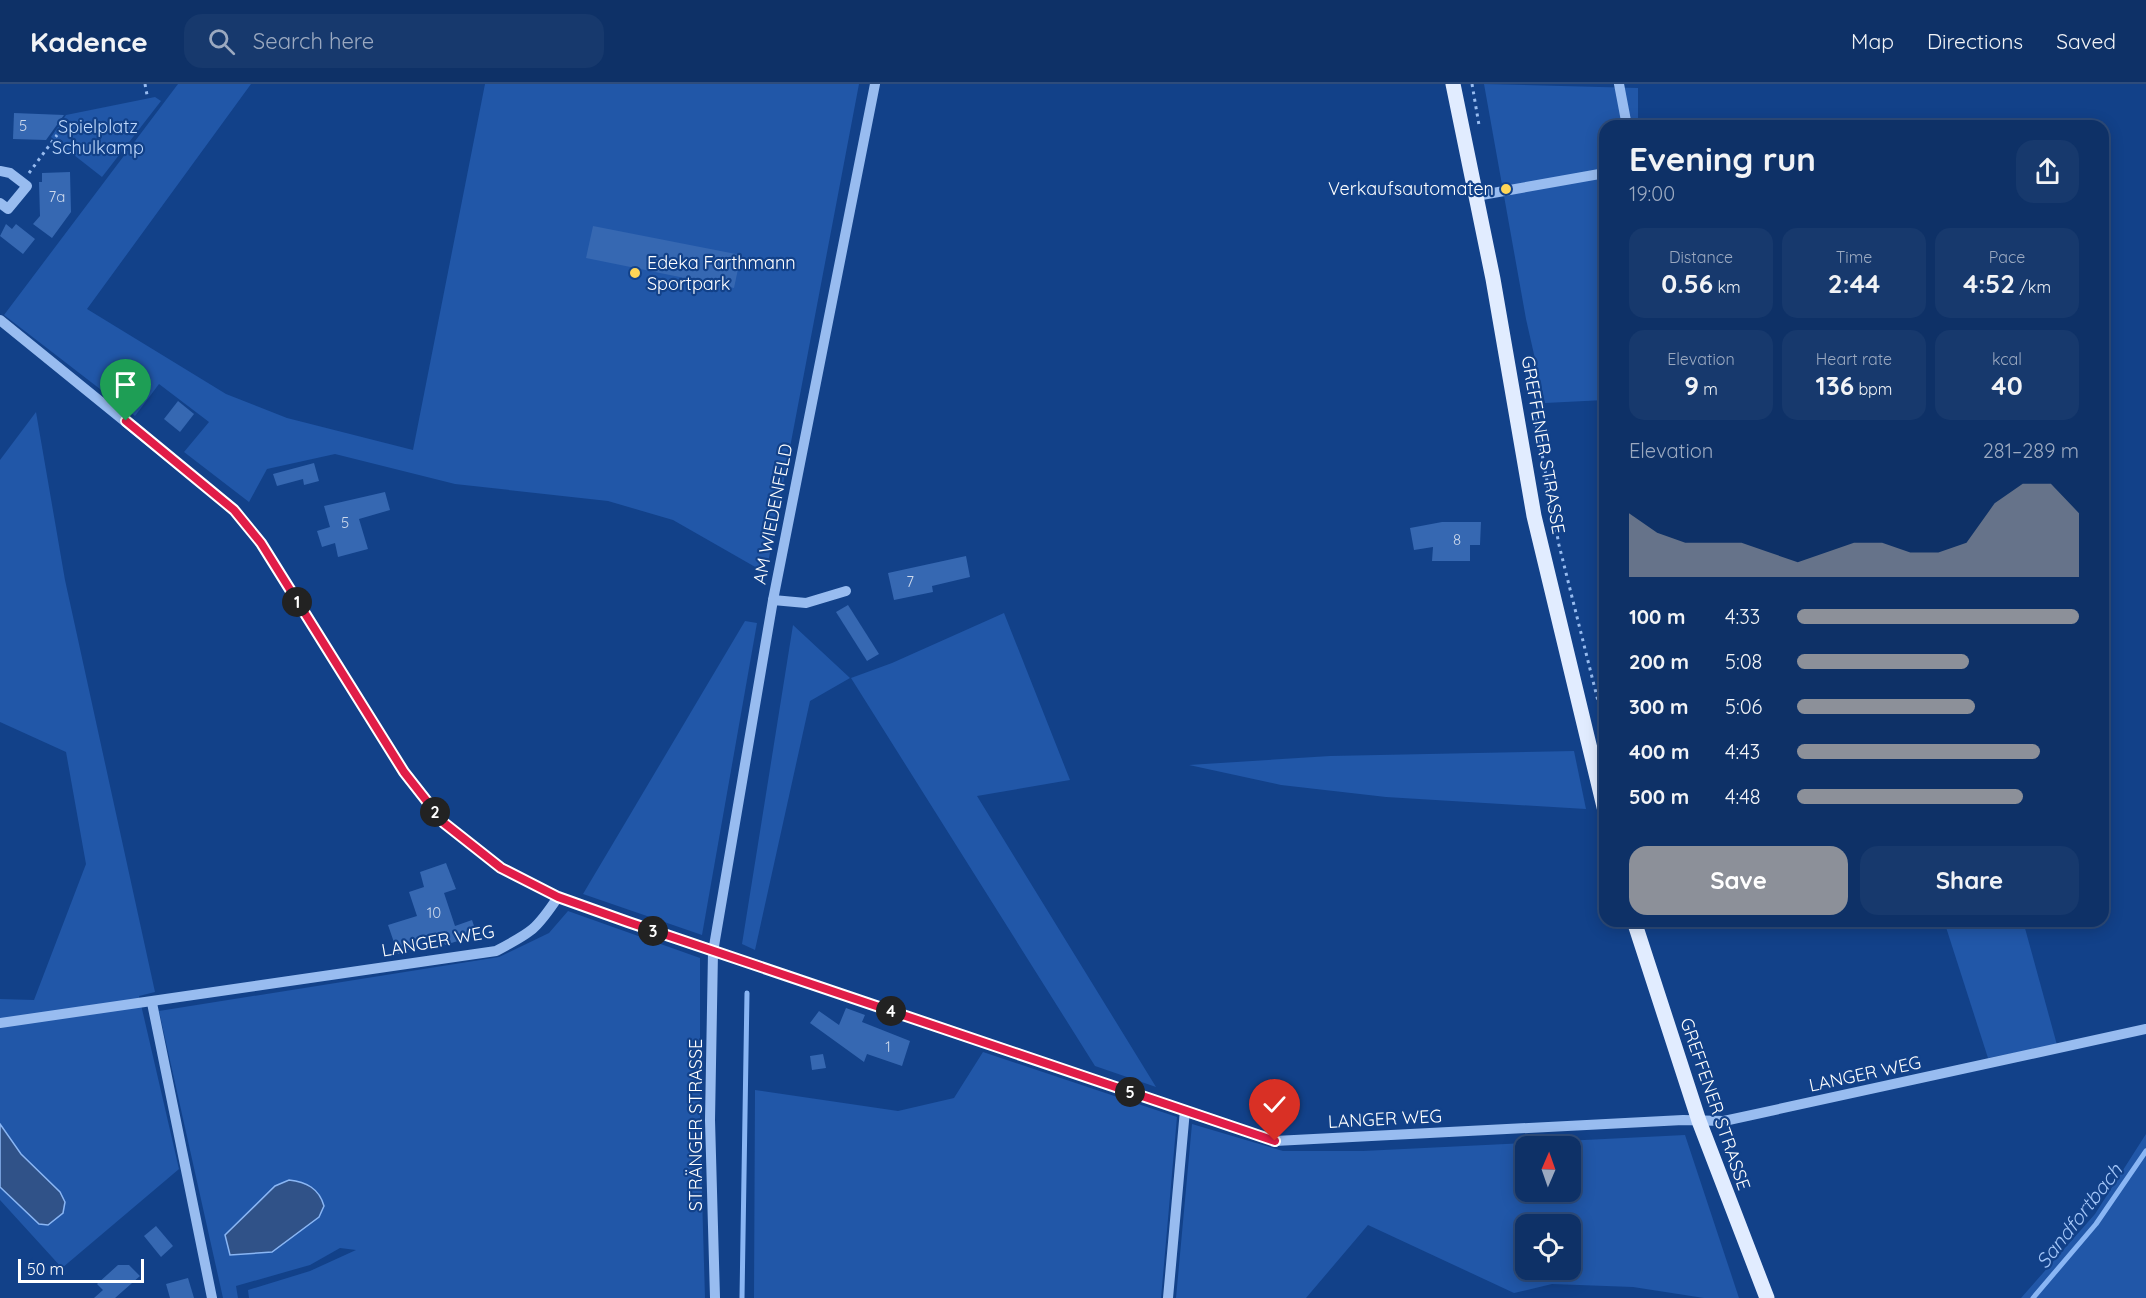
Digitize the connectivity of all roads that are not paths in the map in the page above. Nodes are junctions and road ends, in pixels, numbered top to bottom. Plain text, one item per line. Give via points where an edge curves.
1 (875, 84) edge
2 (1453, 84) edge
3 (1619, 84) edge
4 (1627, 120) edge
5 (0, 171) edge
6 (1599, 174) edge
7 (1476, 196) junction
8 (0, 203) edge
9 (0, 320) edge
10 (846, 591) dead end
11 (773, 600) junction
12 (1599, 786) edge
13 (558, 897) junction
14 (1636, 927) edge
15 (713, 952) junction
16 (152, 1003) junction
17 (0, 1023) edge
18 (2146, 1029) edge
19 (1185, 1110) junction
20 (1699, 1121) junction
21 (212, 1298) edge
22 (715, 1298) edge
23 (1168, 1298) edge
24 (1767, 1298) edge

1 - 11 street, AM WIEDENFELD
2 - 7 main road, GREFFENER STRASSE
3 - 4 street
5 - 8 street via 10,172 27,186 8,209
6 - 7 street
7 - 12 main road, GREFFENER STRASSE via 1534,516
9 - 13 street via 234,510 261,543 404,772 444,823 501,868
10 - 11 street via 806,603
11 - 15 street, AM WIEDENFELD
13 - 15 street, LANGER WEG
13 - 16 street, LANGER WEG via 541,923 496,951
14 - 20 main road, GREFFENER STRASSE
15 - 19 street, LANGER WEG
15 - 22 street, STRÄNGER STRASSE via 710,1120
16 - 17 street, LANGER WEG
16 - 21 street
18 - 20 street, LANGER WEG via 1724,1121
19 - 20 street, LANGER WEG via 1275,1141
19 - 23 street
20 - 24 main road, GREFFENER STRASSE

